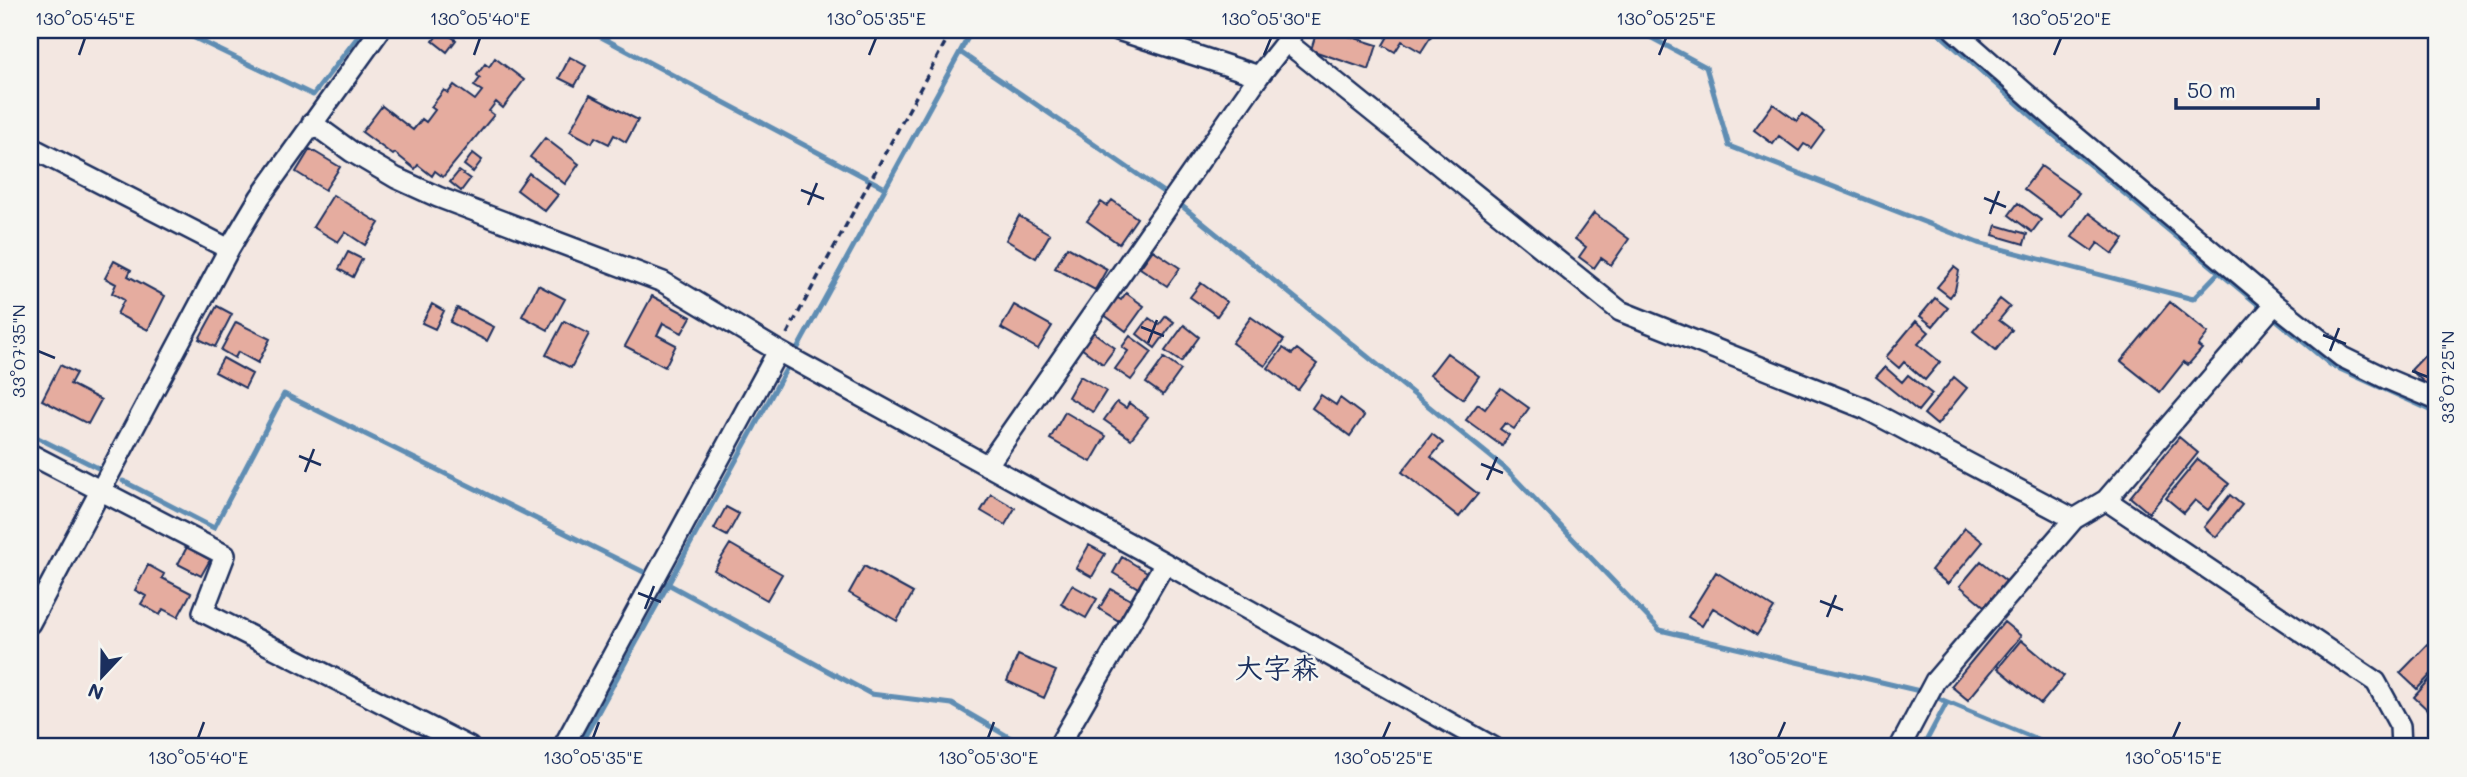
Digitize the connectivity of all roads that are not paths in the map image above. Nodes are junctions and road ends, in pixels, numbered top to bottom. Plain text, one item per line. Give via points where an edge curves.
1 (380, 30) edge
2 (1118, 30) edge
3 (1954, 30) edge
4 (1290, 36) edge
5 (1259, 76) junction
6 (312, 123) junction
7 (30, 147) edge
8 (229, 249) junction
9 (2270, 311) junction
10 (778, 351) junction
11 (2437, 400) edge
12 (30, 454) edge
13 (986, 466) junction
14 (101, 490) junction
15 (2106, 500) junction
16 (2074, 519) junction
17 (1165, 563) junction
18 (30, 623) edge
19 (469, 747) edge
20 (563, 747) edge
21 (1058, 747) edge
22 (1493, 747) edge
23 (1900, 747) edge
24 (2401, 747) edge

1 - 6 street
2 - 5 street
3 - 9 street
4 - 5 street
4 - 16 street via 1620,311 1866,409
5 - 13 street
6 - 8 street
6 - 10 street via 396,178 663,282
7 - 8 street
8 - 14 street
9 - 11 street via 2342,357
9 - 15 street
10 - 13 street
10 - 20 street
12 - 14 street
13 - 17 street
14 - 18 street
14 - 19 street via 225,555 203,612
15 - 16 street
15 - 24 street via 2376,682 2400,726
16 - 23 street via 1936,681
17 - 21 street
17 - 22 street

